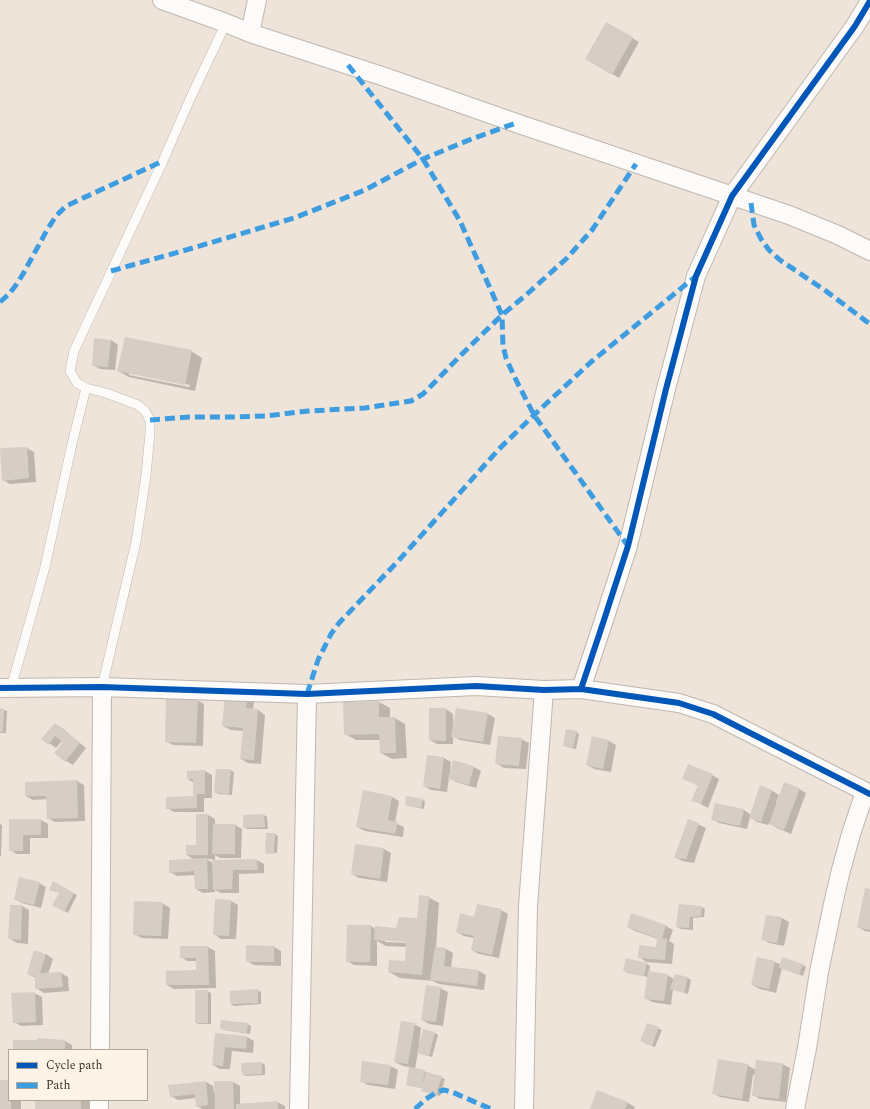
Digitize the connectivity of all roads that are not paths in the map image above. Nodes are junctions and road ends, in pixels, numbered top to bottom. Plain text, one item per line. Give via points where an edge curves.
1 (162, 0) edge
2 (257, 0) edge
3 (870, 1) edge
4 (226, 23) junction
5 (250, 33) junction
6 (732, 196) junction
7 (870, 251) edge
8 (86, 388) junction
9 (102, 687) junction
10 (6, 688) edge
11 (581, 689) junction
12 (544, 690) junction
13 (307, 694) junction
14 (868, 793) edge
15 (100, 1049) edge
16 (299, 1109) edge
17 (524, 1109) edge
18 (795, 1109) edge

1 - 4 street
2 - 5 street
3 - 6 street via 855,26
4 - 5 street
4 - 8 lane via 74,351 70,371 77,383
5 - 6 street
6 - 7 street via 789,215
6 - 11 street via 696,276 628,546
8 - 9 lane via 138,405 150,420 146,475 136,542
8 - 10 lane via 45,567
9 - 10 street
9 - 13 street
9 - 15 street
11 - 12 street
11 - 14 street via 679,703 713,714
12 - 13 street via 476,686
12 - 17 street via 528,906
13 - 16 street
14 - 18 street via 851,834 832,904

